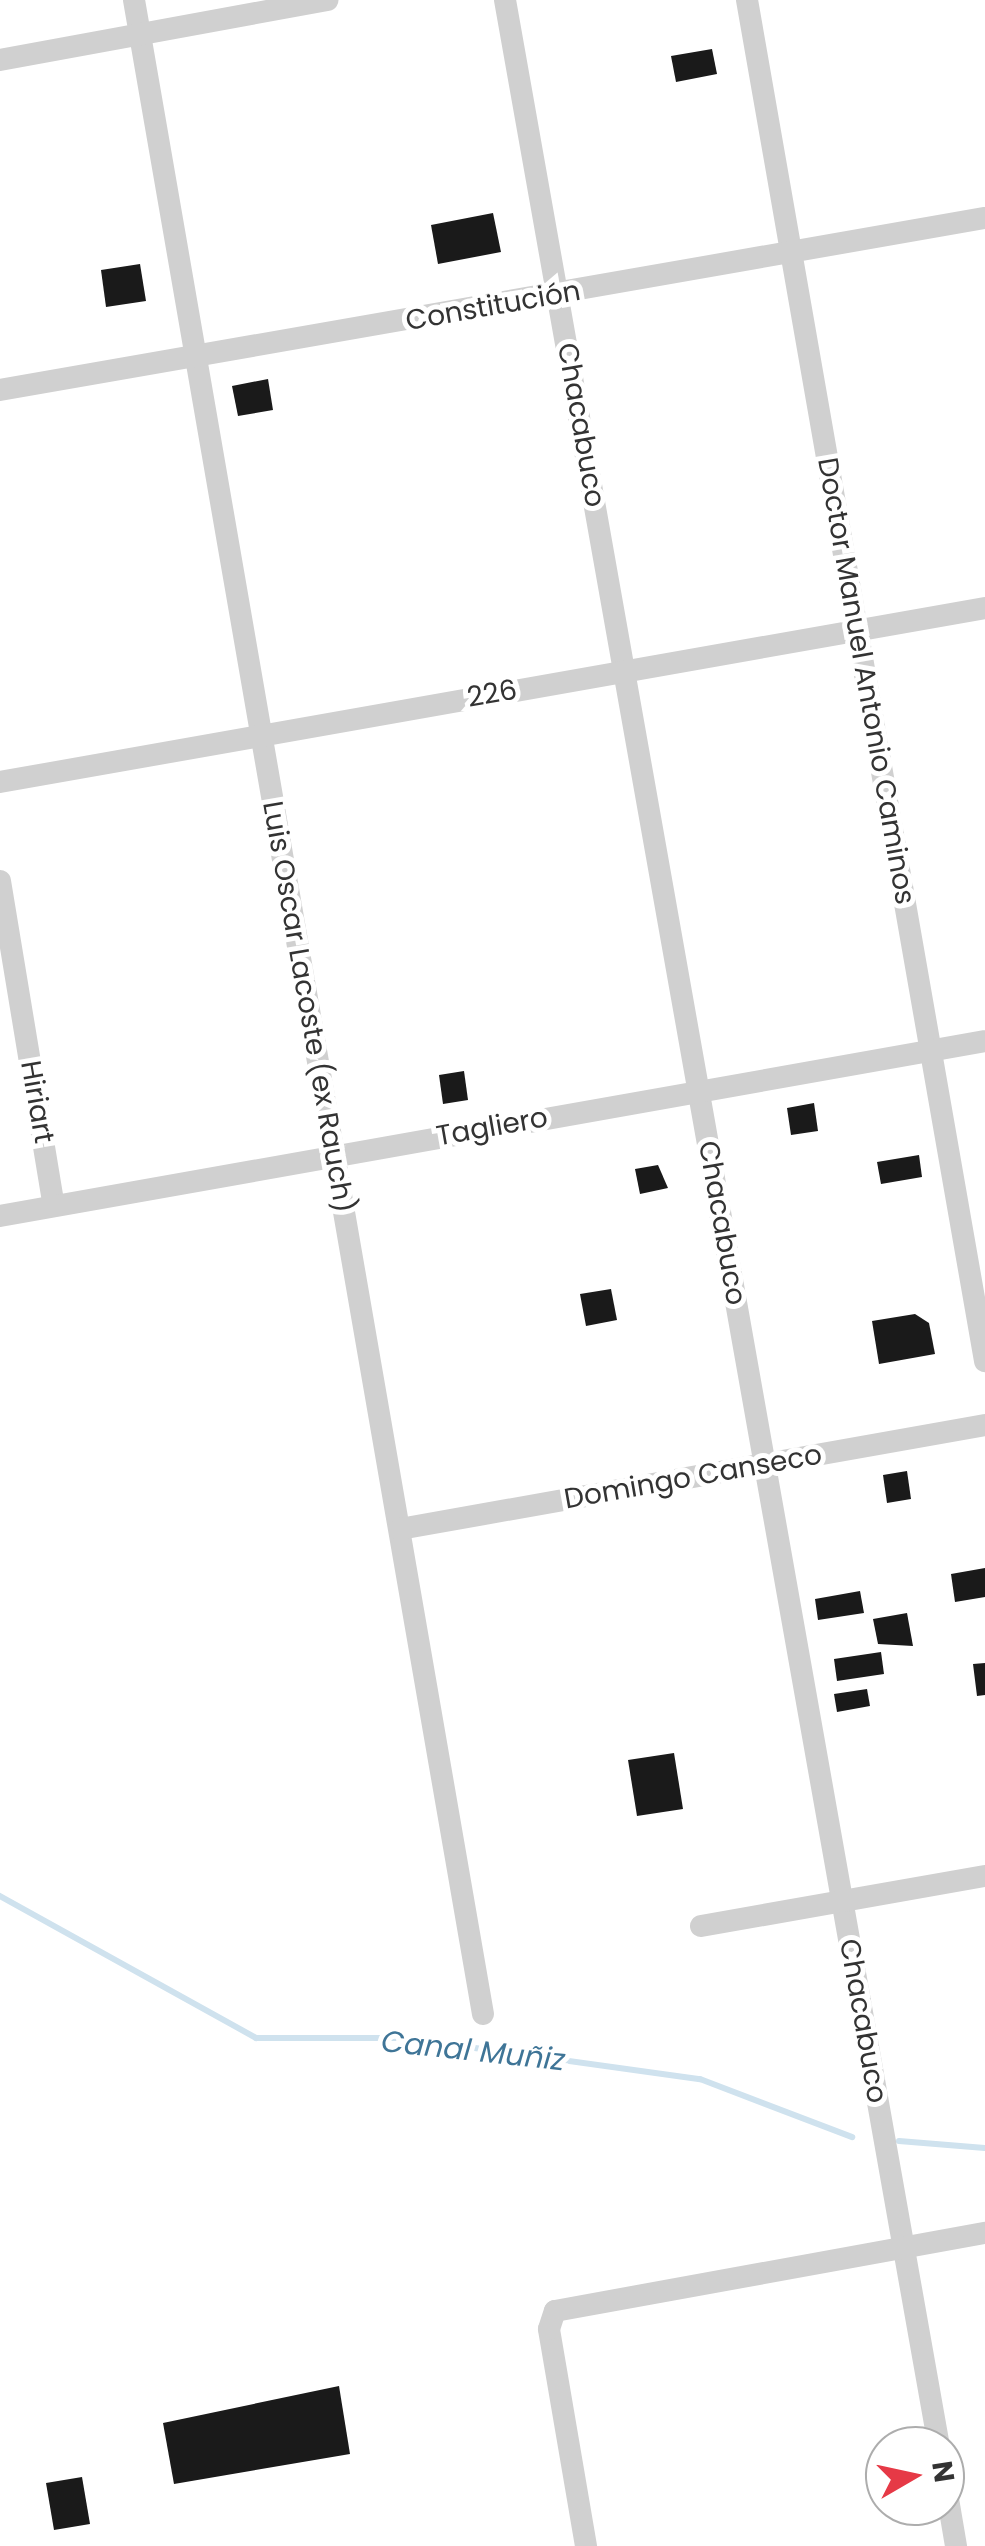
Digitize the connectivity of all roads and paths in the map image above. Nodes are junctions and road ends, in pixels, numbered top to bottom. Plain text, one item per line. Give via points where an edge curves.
1 (134, 0) edge
2 (328, 0) edge
3 (504, 0) edge
4 (746, 0) edge
5 (140, 34) junction
6 (0, 60) edge
7 (985, 218) edge
8 (792, 252) junction
9 (557, 294) junction
10 (197, 357) junction
11 (0, 390) edge
12 (985, 608) edge
13 (856, 629) junction
14 (624, 671) junction
15 (260, 736) junction
16 (0, 782) edge
17 (0, 881) edge
18 (985, 1041) edge
19 (929, 1050) junction
20 (698, 1090) junction
21 (334, 1155) junction
22 (54, 1206) junction
23 (0, 1216) edge
24 (985, 1361) edge
25 (985, 1425) edge
26 (766, 1464) junction
27 (400, 1529) junction
28 (985, 1876) edge
29 (841, 1899) junction
30 (701, 1926) dead end
31 (484, 2014) dead end
32 (985, 2232) edge
33 (904, 2246) junction
34 (936, 2426) edge
35 (586, 2546) edge

1 - 5 street, Luis Oscar Lacoste (ex Rauch)
2 - 5 street
3 - 9 street, Chacabuco
4 - 8 street, Doctor Manuel Antonio Caminos
5 - 6 street
5 - 10 street, Luis Oscar Lacoste (ex Rauch)
7 - 8 street, Constitución
8 - 9 street, Constitución
8 - 13 street, Doctor Manuel Antonio Caminos
9 - 10 street, Constitución
9 - 14 street, Chacabuco
10 - 11 street, Constitución
10 - 15 street, Luis Oscar Lacoste (ex Rauch)
12 - 13 street, 226
13 - 14 street, 226
13 - 19 street, Doctor Manuel Antonio Caminos
14 - 15 street, 226
14 - 20 street, Chacabuco
15 - 16 street, 226
15 - 21 street, Luis Oscar Lacoste (ex Rauch)
17 - 22 street, Hiriart
18 - 19 street, Tagliero
19 - 20 street, Tagliero
19 - 24 street, Doctor Manuel Antonio Caminos
20 - 21 street, Tagliero
20 - 26 street, Chacabuco
21 - 22 street, Tagliero
21 - 27 street, Luis Oscar Lacoste (ex Rauch)
22 - 23 street, Tagliero
25 - 26 street, Domingo Canseco
26 - 27 street, Domingo Canseco
26 - 29 street, Chacabuco
27 - 31 street, Luis Oscar Lacoste (ex Rauch)
28 - 29 street
29 - 30 street
29 - 33 street, Chacabuco
32 - 33 street
33 - 34 street, Chacabuco
33 - 35 street via 568,2303 549,2329

